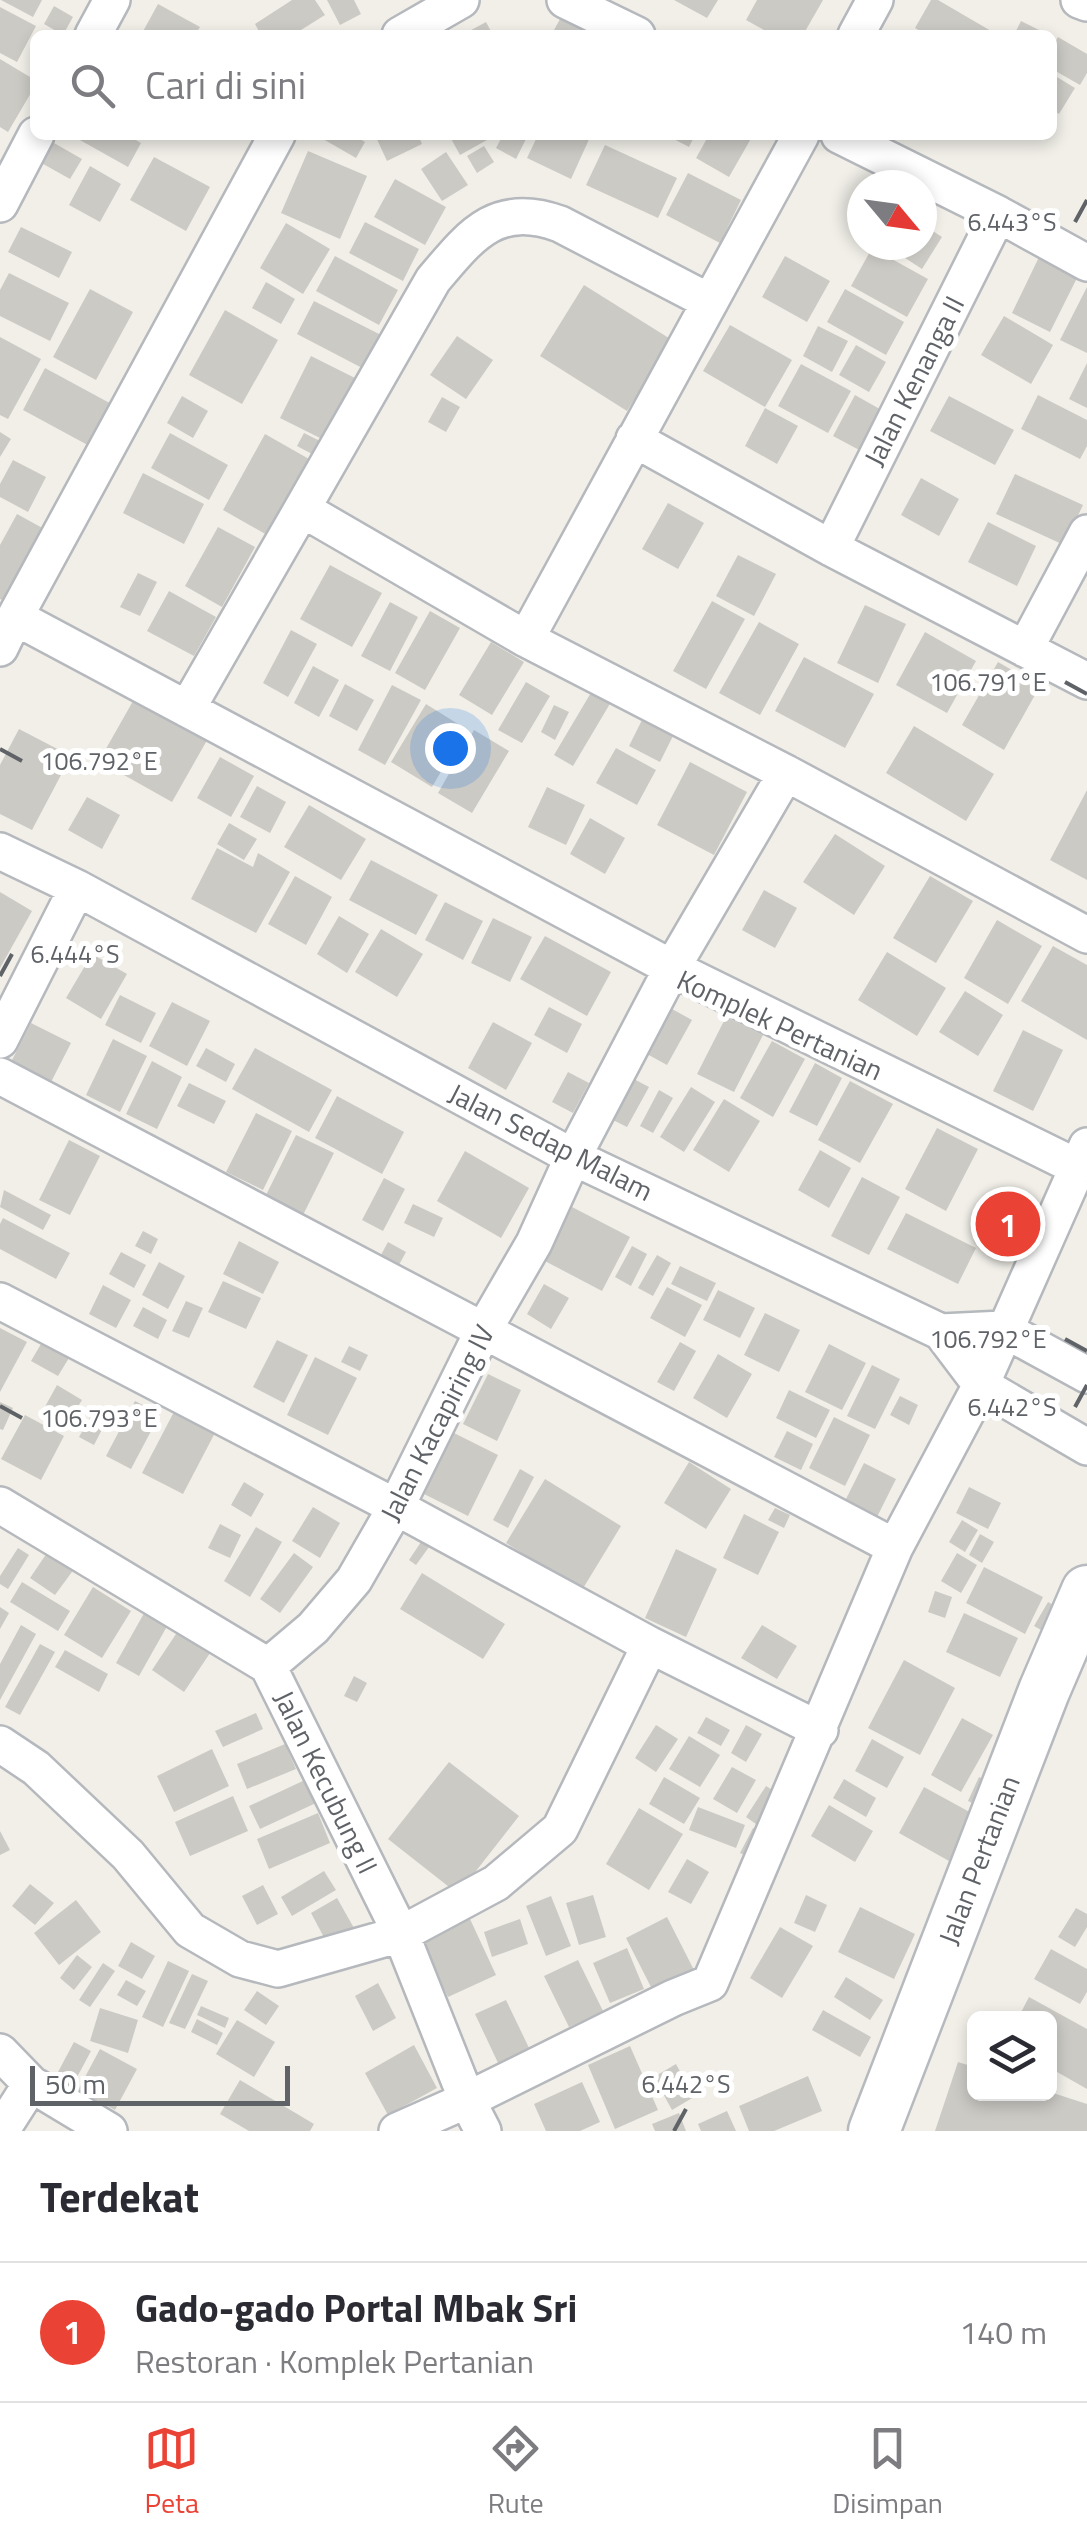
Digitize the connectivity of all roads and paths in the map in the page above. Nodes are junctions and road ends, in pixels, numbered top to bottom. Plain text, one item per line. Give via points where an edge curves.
1 (112, 0) edge
2 (462, 0) edge
3 (564, 0) edge
4 (875, 0) edge
5 (1079, 0) edge
6 (1087, 3) edge
7 (96, 30) edge
8 (409, 30) edge
9 (627, 30) edge
10 (859, 30) edge
11 (274, 140) edge
12 (798, 140) edge
13 (849, 140) edge
14 (20, 145) edge
15 (0, 204) edge
16 (998, 214) junction
17 (1087, 263) edge
18 (710, 302) junction
19 (634, 439) junction
20 (302, 509) junction
21 (1087, 533) edge
22 (831, 548) junction
23 (8, 633) edge
24 (526, 639) junction
25 (1025, 648) junction
26 (1087, 681) edge
27 (187, 709) junction
28 (786, 773) junction
29 (0, 851) edge
30 (77, 888) junction
31 (1087, 935) edge
32 (672, 968) junction
33 (0, 1040) edge
34 (0, 1076) edge
35 (1082, 1156) edge
36 (574, 1157) junction
37 (0, 1302) edge
38 (1003, 1329) junction
39 (484, 1332) junction
40 (940, 1332) junction
41 (1087, 1375) edge
42 (981, 1385) junction
43 (1087, 1447) edge
44 (0, 1505) edge
45 (396, 1507) junction
46 (895, 1547) junction
47 (1087, 1591) edge
48 (650, 1646) junction
49 (268, 1666) junction
50 (820, 1730) junction
51 (0, 1744) edge
52 (401, 1934) junction
53 (0, 2052) edge
54 (30, 2084) junction
55 (475, 2116) edge
56 (2, 2131) edge
57 (109, 2131) edge
58 (397, 2131) edge
59 (874, 2131) edge

1 - 7 street
2 - 8 street
3 - 9 street
4 - 10 street
5 - 6 street
11 - 23 street
12 - 18 street
13 - 16 street
14 - 15 street
16 - 17 street
16 - 22 street, Jalan Kenanga II
18 - 19 street
18 - 20 street via 537,216 508,216 485,226 433,280
19 - 22 street
19 - 24 street
20 - 24 street
20 - 27 street
21 - 25 street
22 - 25 street
23 - 27 street
24 - 28 street
25 - 26 street
27 - 32 street
28 - 31 street
28 - 32 street
29 - 30 street, Jalan Sedap Malam
30 - 33 street
30 - 36 street, Jalan Sedap Malam
32 - 35 street, Komplek Pertanian
32 - 36 street, Komplek Pertanian
34 - 39 street
35 - 38 street
36 - 39 street, Jalan Kacapiring IV
36 - 40 street, Jalan Sedap Malam
37 - 45 street
38 - 40 street
38 - 41 street
38 - 42 street
39 - 45 street, Jalan Kacapiring IV
39 - 46 street
40 - 42 street, Jalan Sedap Malam
42 - 43 street, Jalan Sedap Malam
42 - 46 street
44 - 49 street, Jalan Kecubung II
45 - 48 street
45 - 49 street, Jalan Kacapiring IV via 354,1580 314,1628
46 - 50 street
47 - 59 street, Jalan Pertanian
48 - 50 street
48 - 52 street via 560,1828 496,1883
49 - 52 street, Jalan Kecubung II
50 - 55 street via 710,1984 673,1998
51 - 52 street via 36,1768 128,1855 190,1930 214,1946 278,1970
52 - 55 street, Jalan Kecubung II
53 - 54 street
54 - 56 street
54 - 57 street
55 - 58 street

